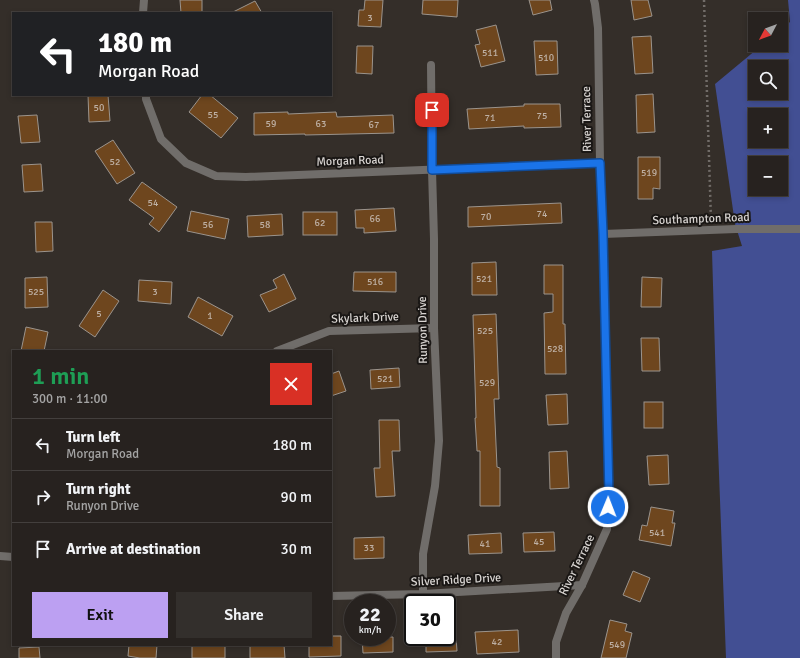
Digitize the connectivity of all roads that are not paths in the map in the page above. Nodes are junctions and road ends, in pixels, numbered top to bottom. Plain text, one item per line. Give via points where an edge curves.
1 (144, 0) edge
2 (594, 0) edge
3 (143, 12) edge
4 (431, 65) dead end
5 (146, 96) edge
6 (600, 163) junction
7 (432, 170) junction
8 (800, 229) edge
9 (603, 234) junction
10 (434, 328) junction
11 (280, 350) edge
12 (0, 556) edge
13 (12, 557) edge
14 (582, 584) junction
15 (404, 594) edge
16 (423, 594) joint
17 (332, 596) edge
18 (556, 658) edge

1 - 3 street
2 - 6 street, River Terrace via 598,28
4 - 7 street, Runyon Drive
5 - 7 street, Morgan Road via 162,139 186,163 216,176
6 - 7 street, Morgan Road
6 - 9 street, River Terrace
7 - 10 street, Runyon Drive
8 - 9 street, Southampton Road
9 - 14 street, River Terrace via 608,516 607,529
10 - 11 street, Skylark Drive via 329,331
10 - 16 street, Runyon Drive via 439,441 435,486 423,554
12 - 13 street
14 - 16 street, Silver Ridge Drive
14 - 18 street, River Terrace via 566,613 556,642
15 - 17 street, Silver Ridge Drive

